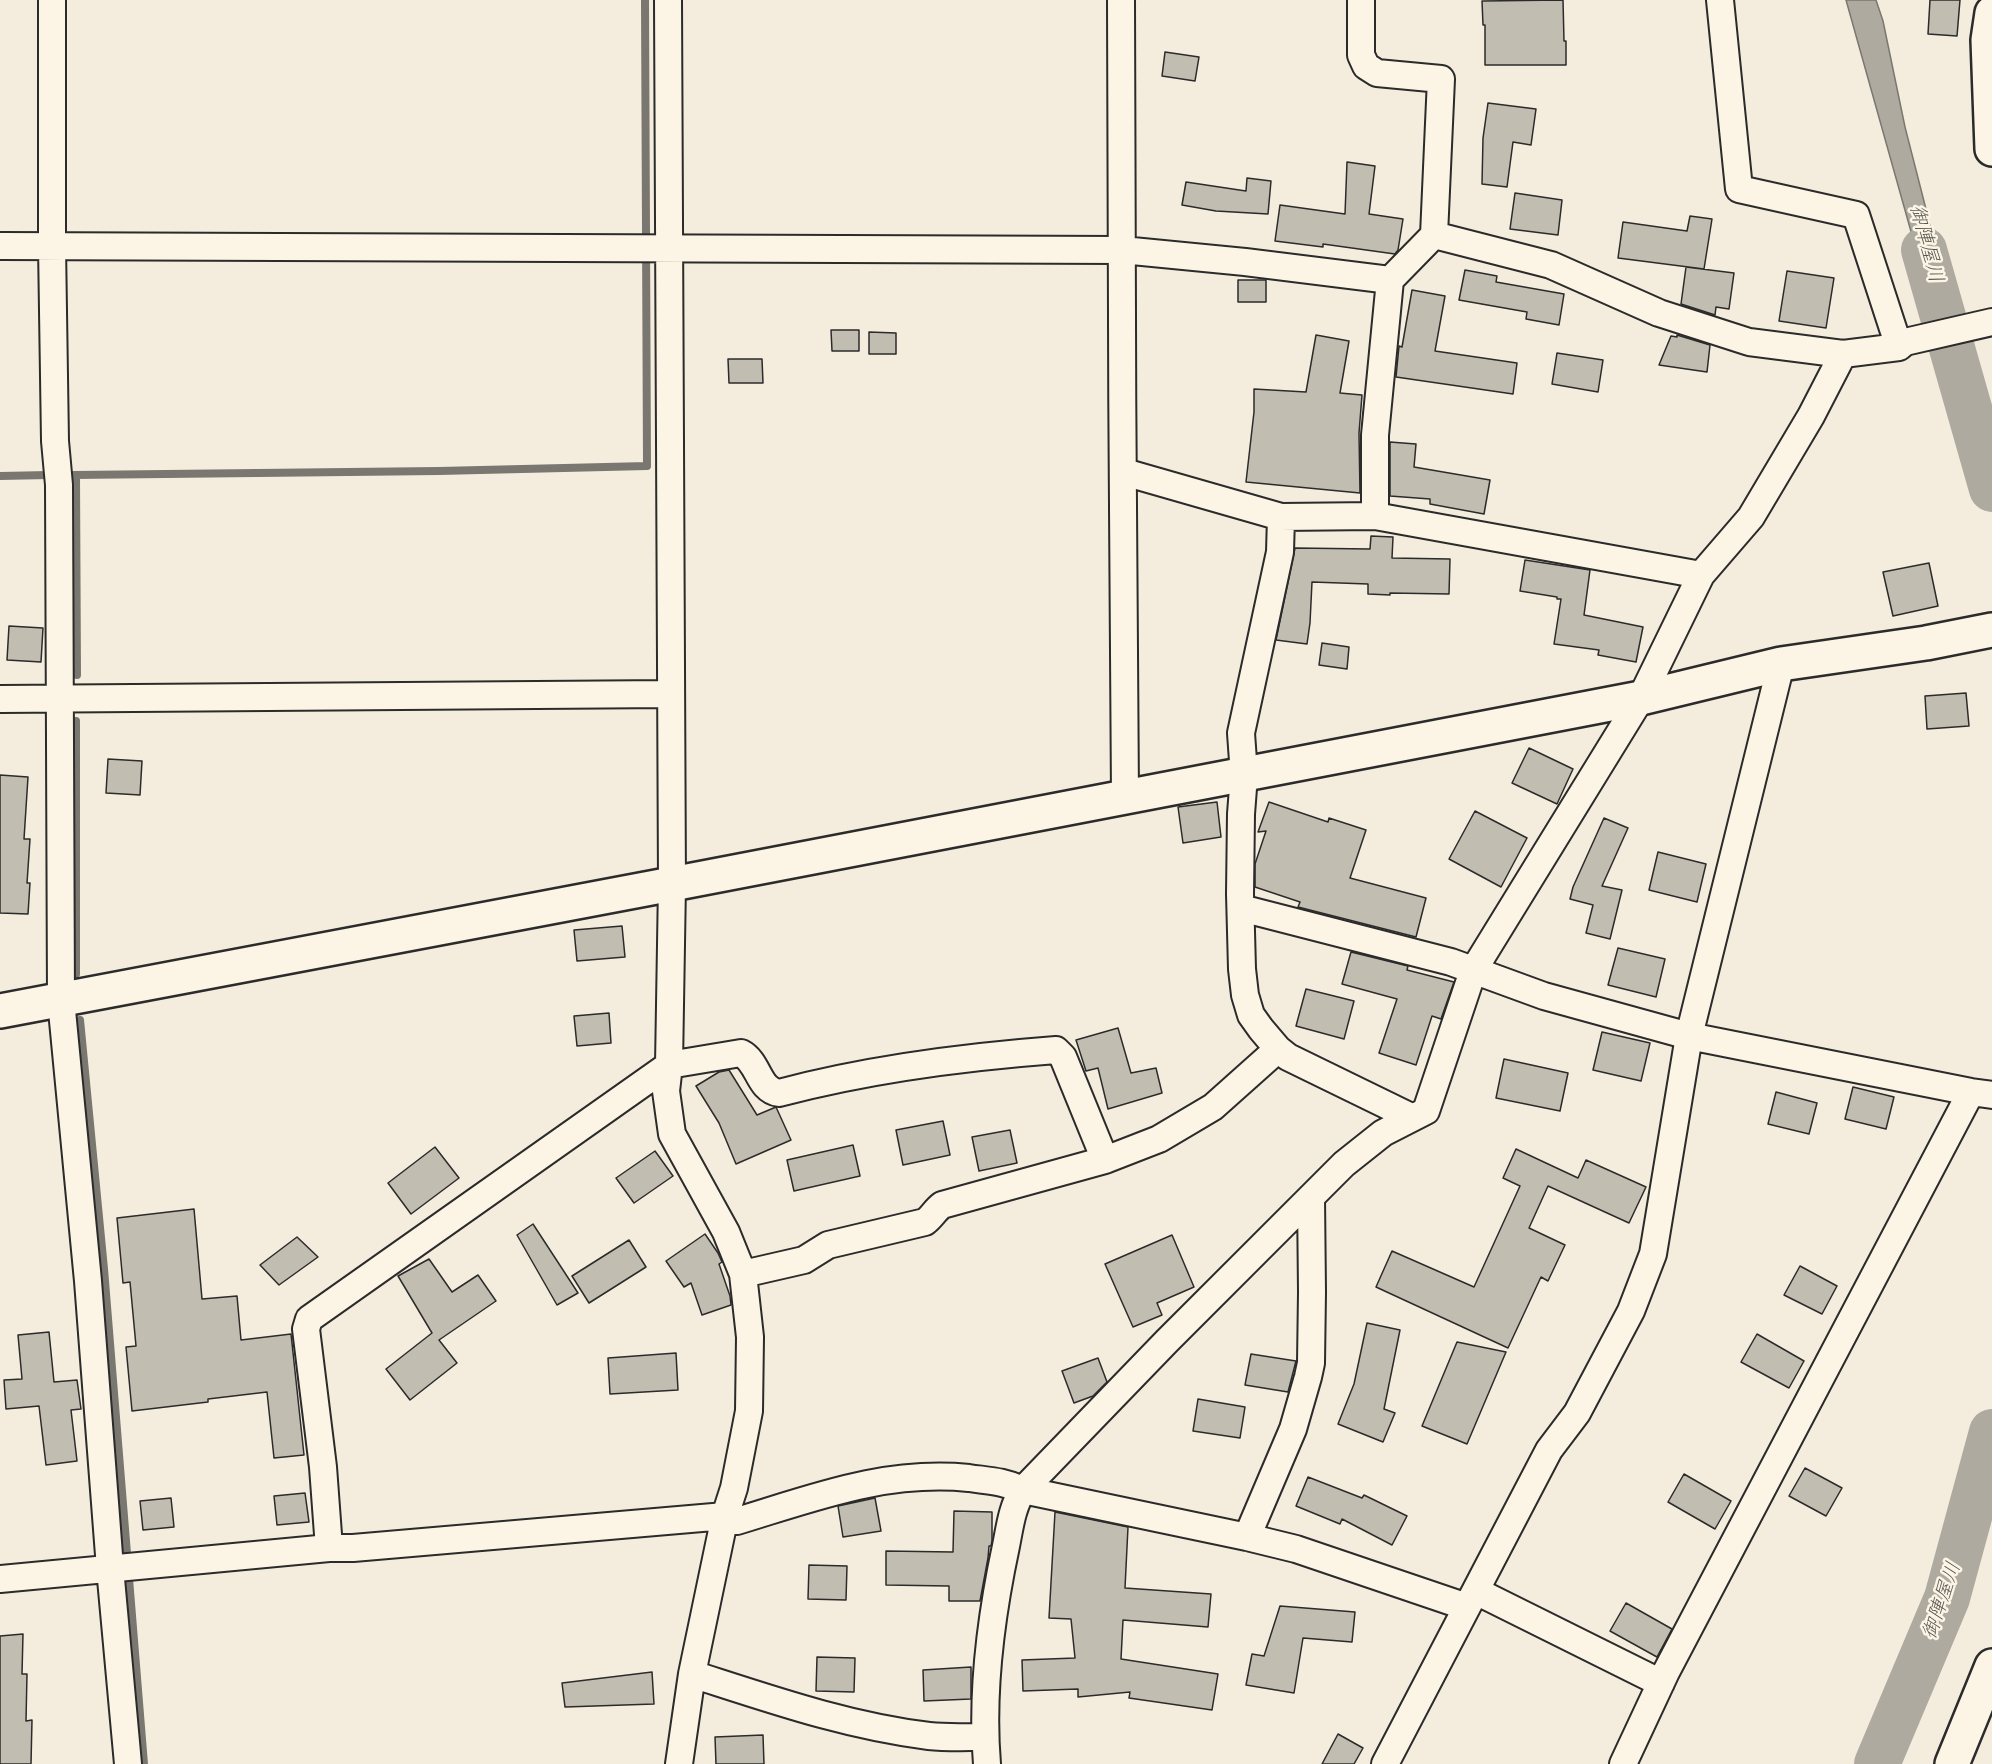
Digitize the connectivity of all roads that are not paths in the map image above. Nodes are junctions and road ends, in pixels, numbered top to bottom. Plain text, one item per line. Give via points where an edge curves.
1 (52, 0) edge
2 (668, 0) edge
3 (1121, 0) edge
4 (1361, 0) edge
5 (1720, 0) edge
6 (1992, 13) edge
7 (1992, 149) edge
8 (1434, 236) junction
9 (0, 246) edge
10 (52, 246) junction
11 (655, 248) junction
12 (1122, 250) junction
13 (1390, 280) junction
14 (1992, 322) edge
15 (1902, 345) junction
16 (1843, 354) junction
17 (1124, 472) junction
18 (1375, 516) junction
19 (1281, 517) junction
20 (1701, 575) junction
21 (1988, 631) edge
22 (1781, 664) junction
23 (670, 694) junction
24 (1641, 698) junction
25 (0, 699) edge
26 (60, 699) junction
27 (1244, 775) junction
28 (1125, 796) junction
29 (672, 884) junction
30 (1240, 908) junction
31 (1473, 971) junction
32 (61, 1000) junction
33 (0, 1011) edge
34 (1689, 1036) junction
35 (1278, 1049) junction
36 (669, 1065) junction
37 (1982, 1093) edge
38 (1411, 1117) junction
39 (1105, 1160) junction
40 (1311, 1197) junction
41 (743, 1274) junction
42 (1023, 1490) junction
43 (725, 1516) junction
44 (1247, 1537) junction
45 (329, 1548) junction
46 (119, 1568) junction
47 (0, 1579) edge
48 (1472, 1599) junction
49 (1992, 1666) edge
50 (692, 1674) junction
51 (1661, 1683) junction
52 (984, 1737) junction
53 (128, 1764) edge
54 (679, 1764) edge
55 (987, 1764) edge
56 (1385, 1764) edge
57 (1623, 1764) edge
58 (1952, 1764) edge

1 - 10 street
2 - 11 street
3 - 12 street
4 - 8 street via 1361,55 1366,66 1377,73 1440,79
5 - 15 street via 1739,189 1856,215
6 - 7 street via 1988,40
8 - 13 street
8 - 16 street via 1551,266 1659,313 1749,342
9 - 10 street
10 - 11 street
10 - 26 street
11 - 12 street
11 - 23 street
12 - 13 street
12 - 17 street
13 - 18 street via 1375,435
14 - 15 street
15 - 16 street
16 - 20 street via 1751,517
17 - 19 street
17 - 28 street
18 - 19 street
18 - 20 street
19 - 27 street via 1280,552 1240,733
20 - 24 street
21 - 22 street
22 - 24 street
22 - 34 street
23 - 26 street
23 - 29 street
24 - 27 street
24 - 31 street
25 - 26 street
26 - 32 street
27 - 28 street
27 - 30 street
28 - 29 street
29 - 32 street
29 - 36 street
30 - 31 street
30 - 35 street via 1245,995 1251,1015
31 - 34 street via 1544,996
31 - 38 street via 1426,1111
32 - 33 street
32 - 46 street
34 - 37 street
34 - 48 street via 1653,1254 1631,1311 1577,1413 1549,1450
35 - 38 street
35 - 39 street via 1213,1107 1159,1139
36 - 39 street via 741,1053 748,1056 766,1087 779,1093 859,1074 1056,1050 1064,1057
36 - 41 street via 666,1091 672,1134 726,1232
36 - 45 street via 309,1319 306,1329
37 - 51 street
38 - 40 street via 1344,1164
39 - 41 street via 942,1205 925,1222 828,1245 804,1260
40 - 42 street
40 - 44 street via 1311,1363 1293,1429
41 - 43 street via 750,1337 750,1396 734,1488
42 - 43 street via 1006,1482 910,1477 834,1490 737,1521
42 - 44 street
42 - 52 street via 1015,1501 990,1635
43 - 45 street
43 - 50 street
44 - 48 street
45 - 46 street
46 - 47 street
46 - 53 street
48 - 51 street
48 - 56 street
49 - 58 street
50 - 52 street via 869,1726 931,1736
50 - 54 street
51 - 57 street
52 - 55 street

